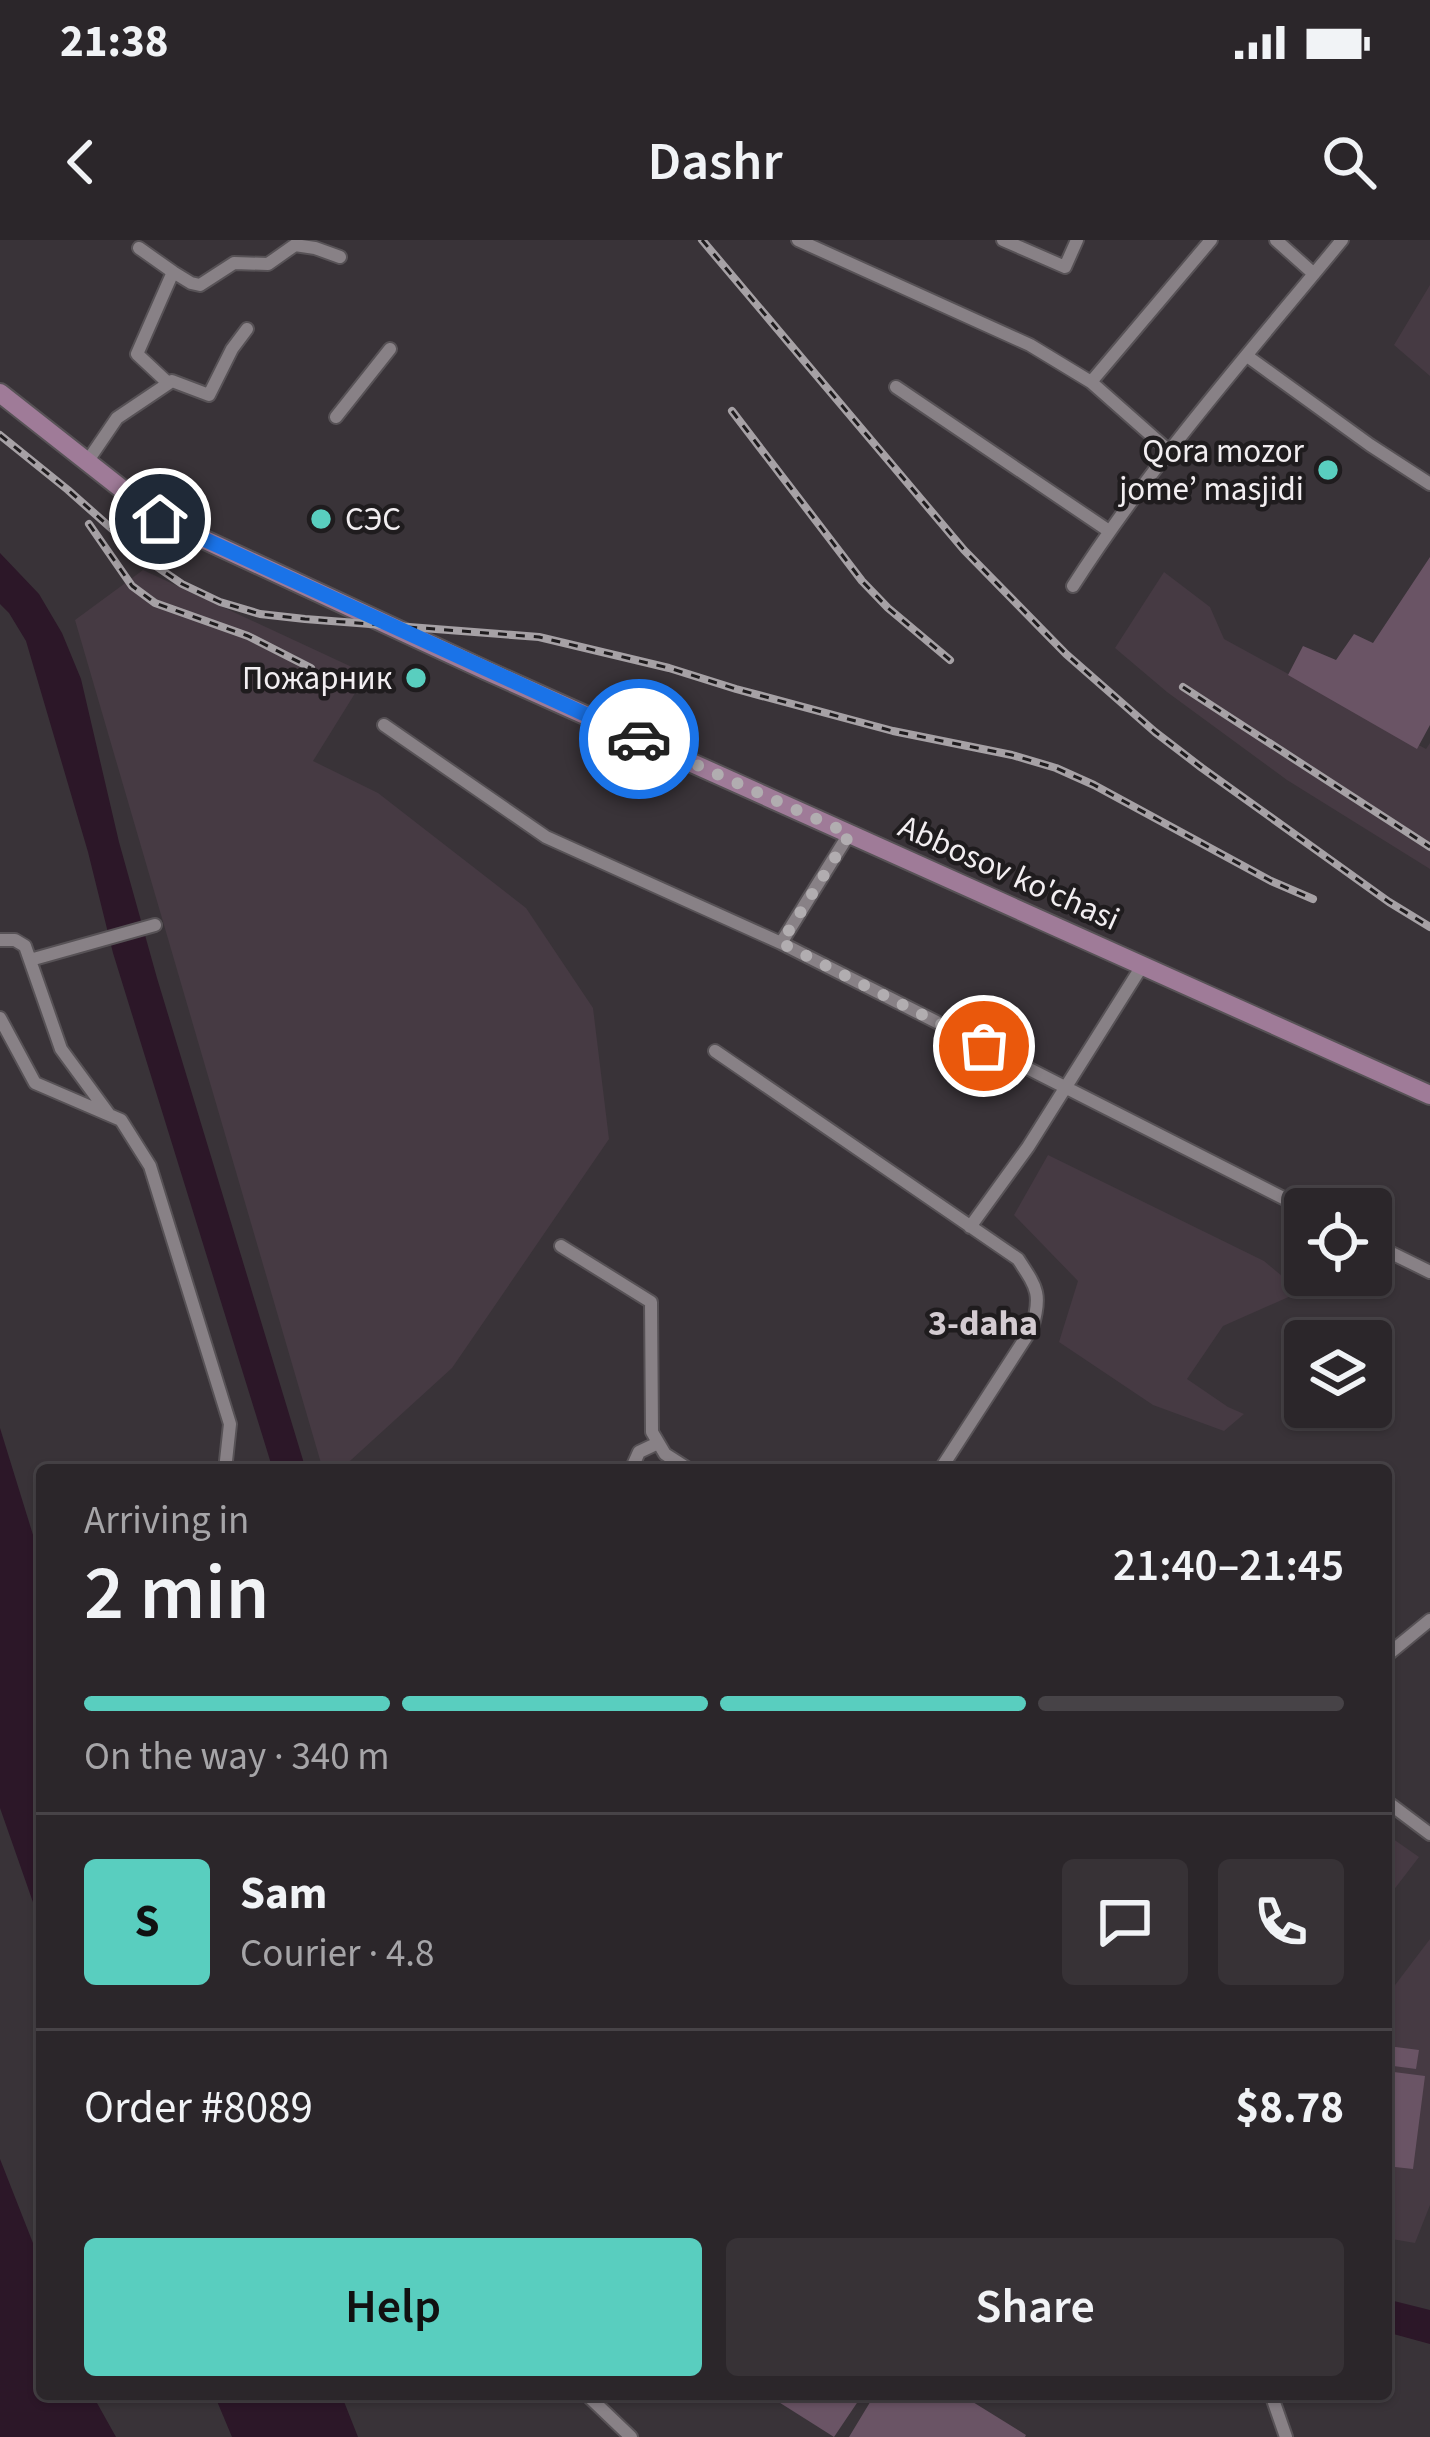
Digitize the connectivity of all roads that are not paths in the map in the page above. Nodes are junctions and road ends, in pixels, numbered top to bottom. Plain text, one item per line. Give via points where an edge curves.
1 (798, 240) edge
2 (1003, 240) edge
3 (1077, 240) edge
4 (1211, 240) edge
5 (1276, 240) edge
6 (1342, 240) edge
7 (139, 248) dead end
8 (340, 256) dead end
9 (172, 272) junction
10 (1314, 274) junction
11 (248, 329) dead end
12 (390, 349) dead end
13 (1247, 356) junction
14 (1091, 382) junction
15 (168, 383) junction
16 (896, 387) dead end
17 (0, 393) edge
18 (336, 417) dead end
19 (1169, 452) junction
20 (87, 461) junction
21 (1430, 484) edge
22 (1109, 531) junction
23 (1073, 586) dead end
24 (384, 725) dead end
25 (850, 834) junction
26 (155, 925) dead end
27 (0, 940) edge
28 (781, 943) junction
29 (30, 960) junction
30 (1142, 966) junction
31 (0, 1018) edge
32 (715, 1051) dead end
33 (1065, 1088) junction
34 (1430, 1095) edge
35 (110, 1116) junction
36 (1284, 1198) edge
37 (970, 1227) junction
38 (561, 1246) dead end
39 (1392, 1254) edge
40 (1430, 1273) edge
41 (658, 1443) junction
42 (226, 1464) edge
43 (634, 1464) edge
44 (681, 1464) edge
45 (944, 1464) edge
46 (1430, 1620) edge
47 (1392, 1651) edge
48 (1392, 1806) edge
49 (1430, 1834) edge
50 (592, 2400) edge
51 (1273, 2400) edge
52 (631, 2437) edge
53 (1286, 2437) edge

1 - 14 street via 1030,345
2 - 3 street via 1065,267
4 - 14 street
5 - 10 street
6 - 10 street
7 - 9 street
8 - 9 street via 296,244 268,264 225,266 200,285
9 - 15 street via 136,354
10 - 13 street
11 - 15 street via 209,395
12 - 18 street
13 - 19 street
13 - 21 street
14 - 19 street
15 - 20 street via 117,418
16 - 22 street
17 - 20 main road, Abbosov ko'chasi
19 - 22 street
20 - 25 main road, Abbosov ko'chasi via 160,519
22 - 23 street
24 - 28 street via 546,836
25 - 28 street
25 - 30 main road, Abbosov ko'chasi
26 - 29 street
27 - 29 street via 25,946
28 - 33 street
29 - 35 street via 61,1049
30 - 33 street
30 - 34 main road, Abbosov ko'chasi
31 - 35 street via 35,1083
32 - 37 street
33 - 36 street
33 - 37 street
35 - 42 street via 121,1120 150,1166 230,1424
37 - 45 street via 1018,1259 1039,1307
38 - 41 street via 651,1302
39 - 40 street
41 - 43 street via 638,1452
41 - 44 street
46 - 47 street
48 - 49 street
50 - 52 street
51 - 53 street

